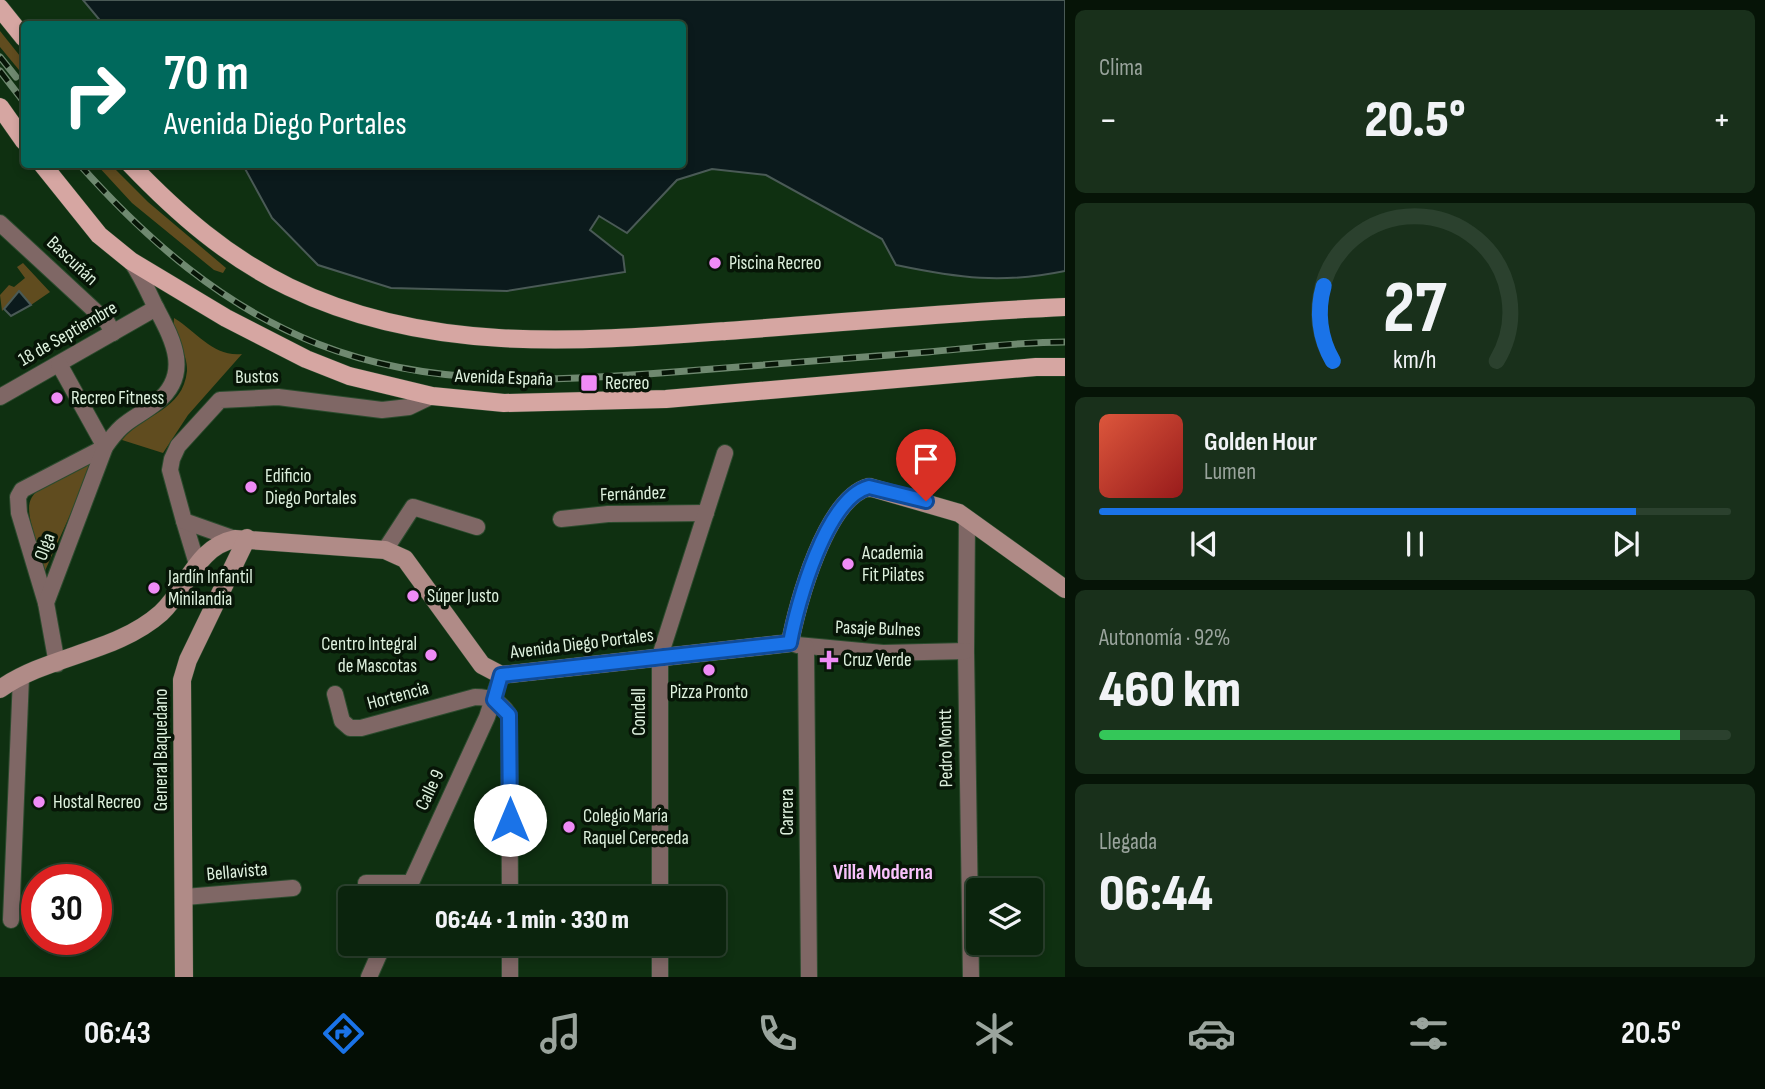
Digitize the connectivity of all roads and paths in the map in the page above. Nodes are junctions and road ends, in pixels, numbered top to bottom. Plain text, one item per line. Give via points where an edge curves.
1 (0, 8) edge
2 (21, 34) edge
3 (0, 107) edge
4 (21, 137) edge
5 (45, 168) edge
6 (134, 168) edge
7 (0, 223) edge
8 (131, 261) junction
9 (1065, 307) edge
10 (156, 308) junction
11 (113, 333) junction
12 (1065, 354) edge
13 (59, 364) junction
14 (1036, 367) junction
15 (1065, 367) edge
16 (432, 396) junction
17 (0, 397) edge
18 (105, 447) junction
19 (725, 453) dead end
20 (706, 513) junction
21 (561, 519) dead end
22 (967, 519) junction
23 (184, 521) junction
24 (477, 527) dead end
25 (241, 538) junction
26 (384, 550) junction
27 (197, 564) junction
28 (1065, 589) edge
29 (46, 603) junction
30 (798, 645) junction
31 (966, 652) junction
32 (660, 656) junction
33 (57, 664) junction
34 (501, 675) junction
35 (21, 677) junction
36 (0, 689) edge
37 (335, 694) dead end
38 (494, 700) junction
39 (366, 883) dead end
40 (384, 886) edge
41 (409, 886) edge
42 (510, 886) edge
43 (660, 886) edge
44 (293, 888) dead end
45 (185, 897) junction
46 (11, 920) dead end
47 (378, 956) edge
48 (510, 956) edge
49 (660, 956) edge
50 (184, 977) edge
51 (369, 977) edge
52 (510, 977) edge
53 (660, 977) edge
54 (809, 977) edge
55 (971, 977) edge

1 - 2 main road
3 - 4 main road
5 - 8 main road, Avenida España via 99,235
6 - 9 main road, Avenida España via 188,221 254,268 316,299 413,329 510,340 604,340
7 - 11 street, Bascuñán via 107,322
8 - 10 street, Olga
8 - 16 main road, Avenida España via 254,334 306,359 349,376
10 - 11 street, 18 de Septiembre
10 - 18 street, Olga via 176,353 173,379 162,397 120,426
11 - 13 street, 18 de Septiembre
12 - 14 main road, Avenida España
13 - 17 street, 18 de Septiembre
13 - 18 street
14 - 15 main road, Avenida España
14 - 16 main road, Avenida España via 666,399 504,403
16 - 23 street, Bustos via 409,407 382,410 278,397 220,400 178,446 172,459 170,470
18 - 29 street, Olga
18 - 29 street via 22,490 18,498
19 - 20 street, Condell
20 - 21 street, Fernández
20 - 32 street, Condell
22 - 28 street
22 - 30 street via 945,507 869,487 860,489 830,528 810,571
22 - 31 street, Pedro Montt
23 - 25 street
23 - 27 street, Bustos
24 - 26 street via 413,507
25 - 26 street, Avenida Diego Portales
25 - 27 street via 220,542
25 - 45 street, General Baquedano via 182,680
26 - 34 street, Avenida Diego Portales via 405,558 482,666
27 - 33 street via 161,612 133,631
29 - 33 street
30 - 31 street, Pasaje Bulnes via 883,653
30 - 32 street, Avenida Diego Portales
30 - 54 street, Carrera
31 - 55 street, Pedro Montt
32 - 34 street, Avenida Diego Portales
32 - 43 street, Condell
33 - 35 street
34 - 38 street, Calle 9
35 - 36 street
35 - 46 street
37 - 38 street, Hortencia via 342,721 350,728 475,697
38 - 41 street, Calle 9
38 - 42 street via 509,715
39 - 40 street
44 - 45 street, Bellavista
45 - 50 street, General Baquedano
47 - 51 street
48 - 52 street
49 - 53 street

